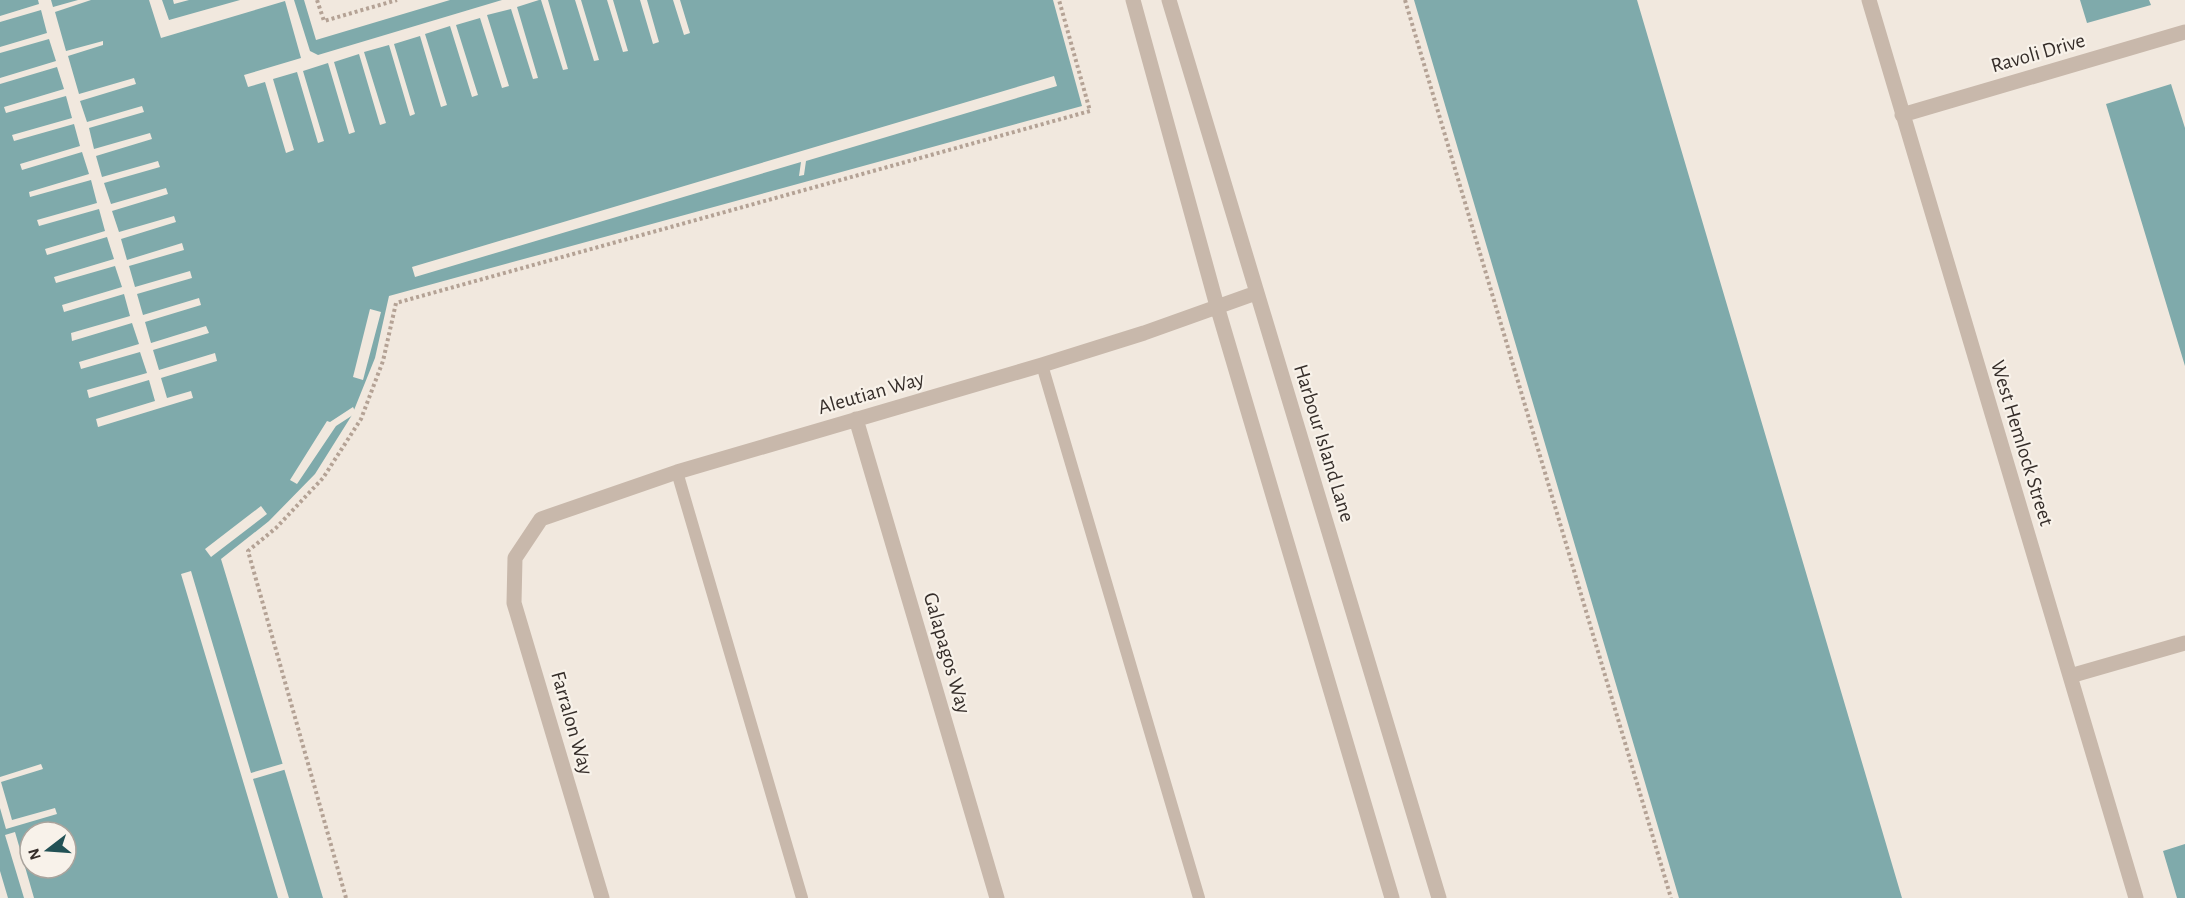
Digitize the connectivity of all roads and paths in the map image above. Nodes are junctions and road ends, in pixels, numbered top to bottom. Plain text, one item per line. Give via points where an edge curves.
1 (317, 0) edge
2 (397, 0) edge
3 (1059, 0) edge
4 (1132, 0) edge
5 (1169, 0) edge
6 (1405, 0) edge
7 (1869, 0) edge
8 (2185, 32) edge
9 (1902, 115) junction
10 (1256, 293) junction
11 (1217, 306) junction
12 (1042, 365) junction
13 (856, 419) junction
14 (677, 472) junction
15 (515, 558) joint
16 (2185, 643) edge
17 (2070, 676) junction
18 (346, 898) edge
19 (602, 898) edge
20 (802, 898) edge
21 (998, 898) edge
22 (1200, 898) edge
23 (1392, 898) edge
24 (1439, 898) edge
25 (1671, 898) edge
26 (2136, 898) edge

1 - 2 path via 324,21
3 - 18 path via 1090,111 396,303 383,361 361,419 323,478 276,528 248,551
4 - 11 street
5 - 10 street, Harbour Island Lane
6 - 25 path
7 - 9 street, West Hemlock Street
8 - 9 street, Ravoli Drive
9 - 17 street, West Hemlock Street
10 - 11 street, Aleutian Way
10 - 24 street, Harbour Island Lane
11 - 12 street, Aleutian Way
11 - 23 street
12 - 13 street, Aleutian Way
12 - 22 lane
13 - 14 street, Aleutian Way
13 - 21 street, Galapagos Way
14 - 15 street, Aleutian Way via 541,519
14 - 20 lane
15 - 19 street, Farralon Way via 514,603
16 - 17 street
17 - 26 street, West Hemlock Street

